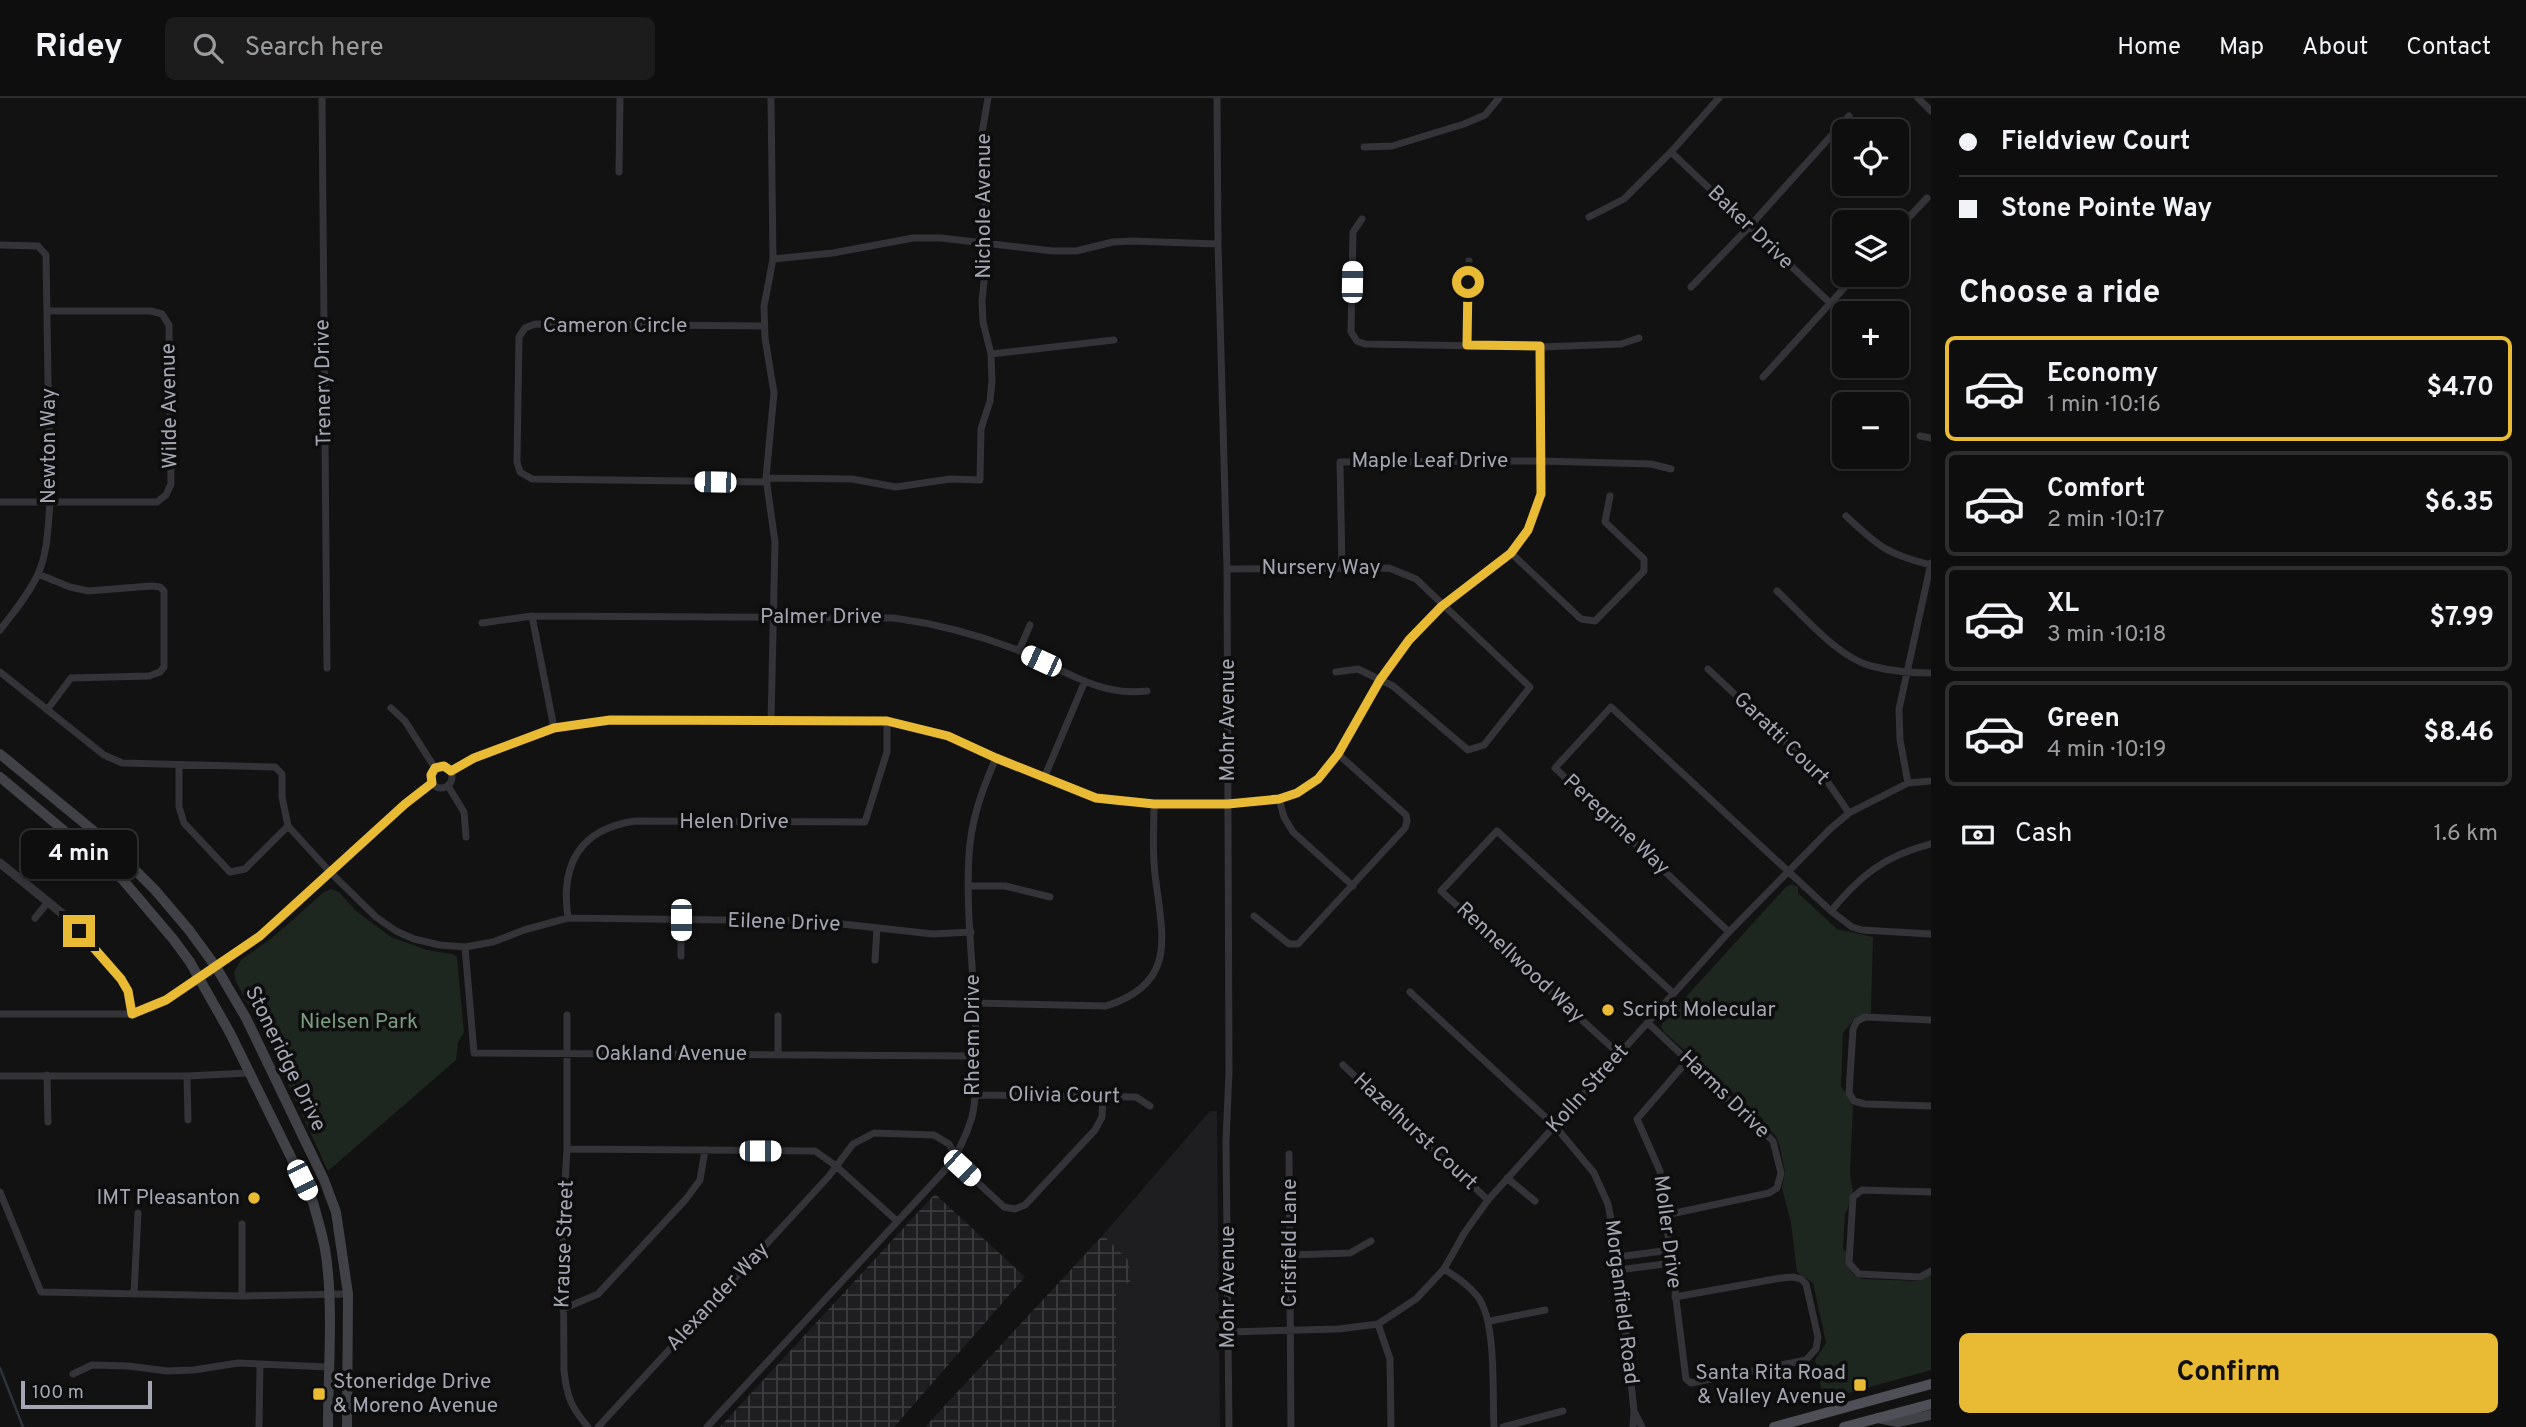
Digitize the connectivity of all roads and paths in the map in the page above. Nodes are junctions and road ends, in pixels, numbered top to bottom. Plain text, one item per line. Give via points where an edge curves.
1 (322, 98) edge
2 (620, 98) edge
3 (771, 98) edge
4 (988, 98) edge
5 (1217, 98) edge
6 (1499, 98) edge
7 (1719, 98) edge
8 (1918, 98) edge
9 (1931, 111) edge
10 (1849, 116) dead end
11 (1364, 148) dead end
12 (1671, 152) junction
13 (619, 172) dead end
14 (1927, 198) dead end
15 (1589, 217) dead end
16 (1909, 217) edge
17 (1362, 219) dead end
18 (1749, 227) junction
19 (988, 243) junction
20 (1219, 244) junction
21 (0, 245) edge
22 (773, 259) junction
23 (1469, 261) dead end
24 (1692, 287) dead end
25 (1845, 287) edge
26 (1830, 303) junction
27 (48, 311) junction
28 (764, 327) junction
29 (1639, 338) dead end
30 (1114, 340) dead end
31 (1467, 345) junction
32 (1540, 346) junction
33 (991, 354) junction
34 (1763, 377) dead end
35 (1920, 436) dead end
36 (1931, 438) edge
37 (1542, 461) junction
38 (1671, 468) dead end
39 (767, 480) junction
40 (1609, 496) dead end
41 (0, 502) edge
42 (50, 502) junction
43 (1846, 516) dead end
44 (1511, 553) junction
45 (1931, 564) edge
46 (1342, 568) junction
47 (1227, 569) junction
48 (38, 574) junction
49 (1777, 591) dead end
50 (1442, 606) junction
51 (532, 616) junction
52 (773, 617) junction
53 (482, 623) dead end
54 (1030, 625) dead end
55 (0, 630) edge
56 (1019, 651) junction
57 (327, 668) dead end
58 (1708, 669) dead end
59 (1336, 671) dead end
60 (0, 672) edge
61 (1906, 673) junction
62 (1931, 673) edge
63 (1380, 680) junction
64 (1085, 681) junction
65 (1147, 691) dead end
66 (391, 708) dead end
67 (47, 709) junction
68 (887, 721) junction
69 (771, 722) junction
70 (554, 728) junction
71 (0, 754) edge
72 (1338, 754) junction
73 (996, 758) junction
74 (179, 766) junction
75 (435, 768) junction
76 (451, 771) junction
77 (0, 778) edge
78 (1044, 778) junction
79 (1931, 780) edge
80 (432, 783) junction
81 (1908, 783) junction
82 (447, 786) junction
83 (1279, 799) junction
84 (1154, 804) junction
85 (1228, 804) junction
86 (1849, 813) junction
87 (288, 826) junction
88 (466, 837) dead end
89 (1931, 844) edge
90 (0, 863) edge
91 (1787, 872) junction
92 (331, 873) junction
93 (969, 886) junction
94 (1353, 886) junction
95 (1050, 897) dead end
96 (48, 902) junction
97 (1830, 911) junction
98 (1254, 916) dead end
99 (35, 918) dead end
100 (568, 918) junction
101 (681, 920) junction
102 (877, 928) junction
103 (971, 932) junction
104 (1729, 932) junction
105 (1931, 934) edge
106 (465, 947) junction
107 (681, 956) dead end
108 (875, 960) dead end
109 (216, 967) junction
110 (199, 977) junction
111 (1410, 992) dead end
112 (1673, 993) junction
113 (976, 1003) junction
114 (0, 1014) edge
115 (132, 1014) junction
116 (567, 1014) dead end
117 (778, 1016) dead end
118 (1931, 1020) edge
119 (1648, 1023) junction
120 (566, 1054) junction
121 (1619, 1054) junction
122 (778, 1055) junction
123 (976, 1056) junction
124 (1688, 1060) junction
125 (1342, 1065) dead end
126 (249, 1073) junction
127 (47, 1075) junction
128 (0, 1076) edge
129 (187, 1076) junction
130 (975, 1094) junction
131 (1103, 1096) junction
132 (1150, 1106) dead end
133 (1931, 1106) edge
134 (188, 1120) dead end
135 (48, 1122) dead end
136 (1555, 1126) junction
137 (568, 1149) junction
138 (705, 1150) junction
139 (1289, 1154) dead end
140 (956, 1156) junction
141 (836, 1166) junction
142 (1507, 1178) junction
143 (0, 1192) edge
144 (1931, 1192) edge
145 (1488, 1200) junction
146 (1535, 1200) dead end
147 (138, 1213) dead end
148 (1666, 1214) junction
149 (897, 1221) junction
150 (242, 1224) dead end
151 (1371, 1241) dead end
152 (1670, 1250) junction
153 (1290, 1255) junction
154 (1618, 1257) junction
155 (1672, 1263) junction
156 (1444, 1269) junction
157 (1619, 1270) junction
158 (1931, 1271) edge
159 (134, 1294) junction
160 (328, 1294) junction
161 (348, 1294) junction
162 (242, 1296) junction
163 (1675, 1297) junction
164 (563, 1309) junction
165 (1545, 1310) dead end
166 (1490, 1321) junction
167 (1378, 1324) junction
168 (1290, 1331) junction
169 (1228, 1332) junction
170 (260, 1365) junction
171 (328, 1367) junction
172 (73, 1374) dead end
173 (1931, 1384) edge
174 (1931, 1404) edge
175 (1563, 1411) dead end
176 (1634, 1411) junction
177 (1931, 1416) edge
178 (1878, 1418) junction
179 (259, 1427) edge
180 (328, 1427) edge
181 (347, 1427) edge
182 (588, 1427) edge
183 (598, 1427) edge
184 (707, 1427) edge
185 (1229, 1427) edge
186 (1291, 1427) edge
187 (1391, 1427) edge
188 (1494, 1427) edge
189 (1503, 1427) edge
190 (1633, 1427) edge
191 (1642, 1427) edge
192 (1774, 1427) edge
193 (1844, 1427) edge

1 - 57 street, Trenery Drive
2 - 13 street
3 - 22 street
4 - 19 street, Nichole Avenue via 980,145
5 - 20 street, Mohr Avenue
6 - 11 street via 1485,115 1464,124 1392,146
7 - 12 street
8 - 9 street
10 - 18 street
12 - 15 street via 1624,199
12 - 18 street, Baker Drive
14 - 16 street
17 - 31 street via 1353,232 1351,332 1357,341
18 - 24 street
18 - 26 street, Baker Drive
19 - 20 street via 1053,251 1132,241
19 - 22 street via 913,238
19 - 33 street, Nichole Avenue via 982,311
20 - 47 street, Mohr Avenue
21 - 27 street, Newton Way via 33,245 44,250
22 - 28 street
23 - 31 street
25 - 26 street
26 - 34 street
27 - 42 street, Newton Way
27 - 42 street, Wilde Avenue via 162,314 169,325 171,484 157,502
28 - 39 street via 774,393
28 - 39 street, Cameron Circle via 535,324 525,328 519,337 517,462 520,472 532,479
29 - 32 street via 1621,344
30 - 33 street
31 - 32 street
32 - 37 street
33 - 39 street, Nichole Avenue via 980,480 896,487 852,479
35 - 36 street
37 - 38 street
37 - 44 street via 1541,494 1528,530
37 - 46 street, Maple Leaf Drive via 1340,462
39 - 52 street via 775,542
40 - 44 street via 1605,522 1644,559 1644,570 1595,621 1581,619
41 - 42 street
42 - 48 street, Newton Way
43 - 45 street via 1895,556
44 - 50 street
45 - 61 street
46 - 47 street, Nursery Way
46 - 50 street, Nursery Way via 1389,568 1416,579
47 - 85 street, Mohr Avenue
48 - 55 street, Newton Way
48 - 67 street via 88,592 151,586 164,591 164,667 160,672 71,678
49 - 61 street via 1842,652 1868,666
50 - 63 street
50 - 63 street, Nursery Way via 1530,687 1484,745 1468,750 1393,685
51 - 52 street, Palmer Drive
51 - 53 street, Palmer Drive
51 - 70 street
52 - 56 street, Palmer Drive via 894,618 940,624
52 - 69 street
54 - 56 street
56 - 64 street, Palmer Drive
58 - 86 street, Garatti Court via 1827,781
59 - 63 street via 1358,670
60 - 67 street
61 - 62 street
61 - 81 street via 1899,709
63 - 72 street
64 - 65 street, Palmer Drive via 1128,694
64 - 78 street
66 - 75 street via 405,721
67 - 74 street via 104,755 122,763
68 - 69 street
68 - 73 street via 948,736
68 - 100 street, Helen Drive via 887,752 865,822 614,824 584,841 573,860 566,886
69 - 70 street via 610,720
70 - 76 street
71 - 109 main road, Stoneridge Drive via 106,841 155,890
72 - 83 street via 1318,779
72 - 94 street via 1406,815 1407,821
73 - 78 street
73 - 93 street, Rheem Drive via 971,830
74 - 87 street via 275,767 282,774
74 - 87 street via 179,807 184,823 230,872 245,869
75 - 76 street via 444,766
75 - 80 street
76 - 82 street
77 - 110 main road, Stoneridge Drive via 123,880
78 - 84 street via 1096,798
79 - 81 street, Kolln Street
80 - 82 street via 439,788
80 - 92 street
81 - 86 street, Kolln Street
82 - 88 street via 464,813
83 - 85 street
83 - 94 street via 1293,832
84 - 85 street
84 - 113 street via 1163,943 1146,987 1106,1006
85 - 169 street, Mohr Avenue
86 - 91 street, Kolln Street
87 - 92 street, Eilene Drive
89 - 97 street via 1874,868
90 - 96 street
91 - 97 street
91 - 104 street, Kolln Street
91 - 104 street, Peregrine Way via 1611,707 1555,768
92 - 106 street, Eilene Drive via 396,931 414,939
92 - 109 street via 260,936
93 - 95 street via 1005,886
93 - 103 street, Rheem Drive
94 - 98 street via 1298,944 1289,944
96 - 99 street
96 - 115 street via 121,979
97 - 105 street via 1862,930
100 - 101 street, Eilene Drive
100 - 106 street, Eilene Drive
101 - 102 street, Eilene Drive via 815,921
101 - 107 street
102 - 103 street, Eilene Drive via 933,934
102 - 108 street
103 - 113 street, Rheem Drive
104 - 112 street, Kolln Street
106 - 120 street, Oakland Avenue via 474,1053
109 - 110 street
109 - 161 main road, Stoneridge Drive via 246,1018 324,1180 336,1212
110 - 115 street via 166,1000
110 - 126 main road, Stoneridge Drive
111 - 136 street, Morganfield Road
112 - 119 street, Kolln Street
112 - 121 street, Rennellwood Way via 1497,831 1441,891
113 - 123 street, Rheem Drive
114 - 115 street
116 - 120 street, Krause Street
117 - 122 street
118 - 133 street via 1866,1017 1857,1021 1849,1093 1854,1101 1865,1104
119 - 121 street, Kolln Street
119 - 124 street, Harms Drive
120 - 122 street, Oakland Avenue
120 - 137 street, Krause Street
121 - 136 street, Kolln Street
122 - 123 street, Oakland Avenue
123 - 130 street, Rheem Drive
124 - 148 street, Moller Drive via 1637,1119 1660,1171
124 - 148 street, Harms Drive via 1773,1141 1781,1173 1777,1188 1769,1193
125 - 145 street, Hazelhurst Court
126 - 129 street
126 - 160 main road, Stoneridge Drive via 313,1202 325,1251
127 - 128 street
127 - 129 street
127 - 135 street
129 - 134 street
130 - 131 street, Olivia Court
130 - 140 street, Rheem Drive
131 - 132 street, Olivia Court via 1136,1097
131 - 140 street, Alexander Way via 1102,1118 1095,1130 1025,1205 1004,1207 962,1168
136 - 142 street, Kolln Street
136 - 154 street, Morganfield Road via 1594,1173 1608,1204
137 - 138 street
137 - 164 street, Krause Street
138 - 141 street via 815,1151
138 - 164 street via 700,1180 686,1199 598,1294
139 - 153 street, Crisfield Lane
140 - 141 street, Alexander Way via 934,1135 874,1133 853,1144
140 - 149 street, Rheem Drive
141 - 149 street
141 - 183 street, Alexander Way
142 - 145 street, Kolln Street
142 - 146 street
143 - 159 street via 41,1292
144 - 158 street via 1862,1190 1853,1197 1849,1263 1859,1274 1920,1278
145 - 156 street, Kolln Street
147 - 159 street
148 - 152 street, Moller Drive
149 - 184 street, Rheem Drive
150 - 162 street
151 - 153 street via 1344,1254
152 - 154 street
152 - 155 street, Moller Drive
153 - 168 street, Crisfield Lane
154 - 157 street, Morganfield Road
155 - 157 street
155 - 163 street, Moller Drive
156 - 166 street via 1480,1299
156 - 167 street, Kolln Street via 1416,1299
157 - 176 street, Morganfield Road
159 - 162 street
160 - 161 street
160 - 162 street
160 - 171 main road, Stoneridge Drive
161 - 181 main road, Stoneridge Drive
163 - 163 street, Moller Drive via 1781,1278 1801,1279 1818,1337 1816,1349 1806,1360 1691,1383 1686,1379
164 - 182 street, Krause Street via 566,1390 573,1409
165 - 166 street
166 - 188 street
167 - 168 street, Kolln Street
167 - 187 street via 1390,1359
168 - 169 street, Kolln Street
168 - 186 street, Crisfield Lane
169 - 185 street, Mohr Avenue
170 - 171 street
170 - 172 street via 167,1371 92,1365
170 - 179 street
171 - 180 main road, Stoneridge Drive
173 - 192 main road
174 - 178 main road
175 - 189 street
176 - 190 street, Morganfield Road
176 - 191 street, Morganfield Road
177 - 178 main road via 1898,1422
178 - 193 main road

